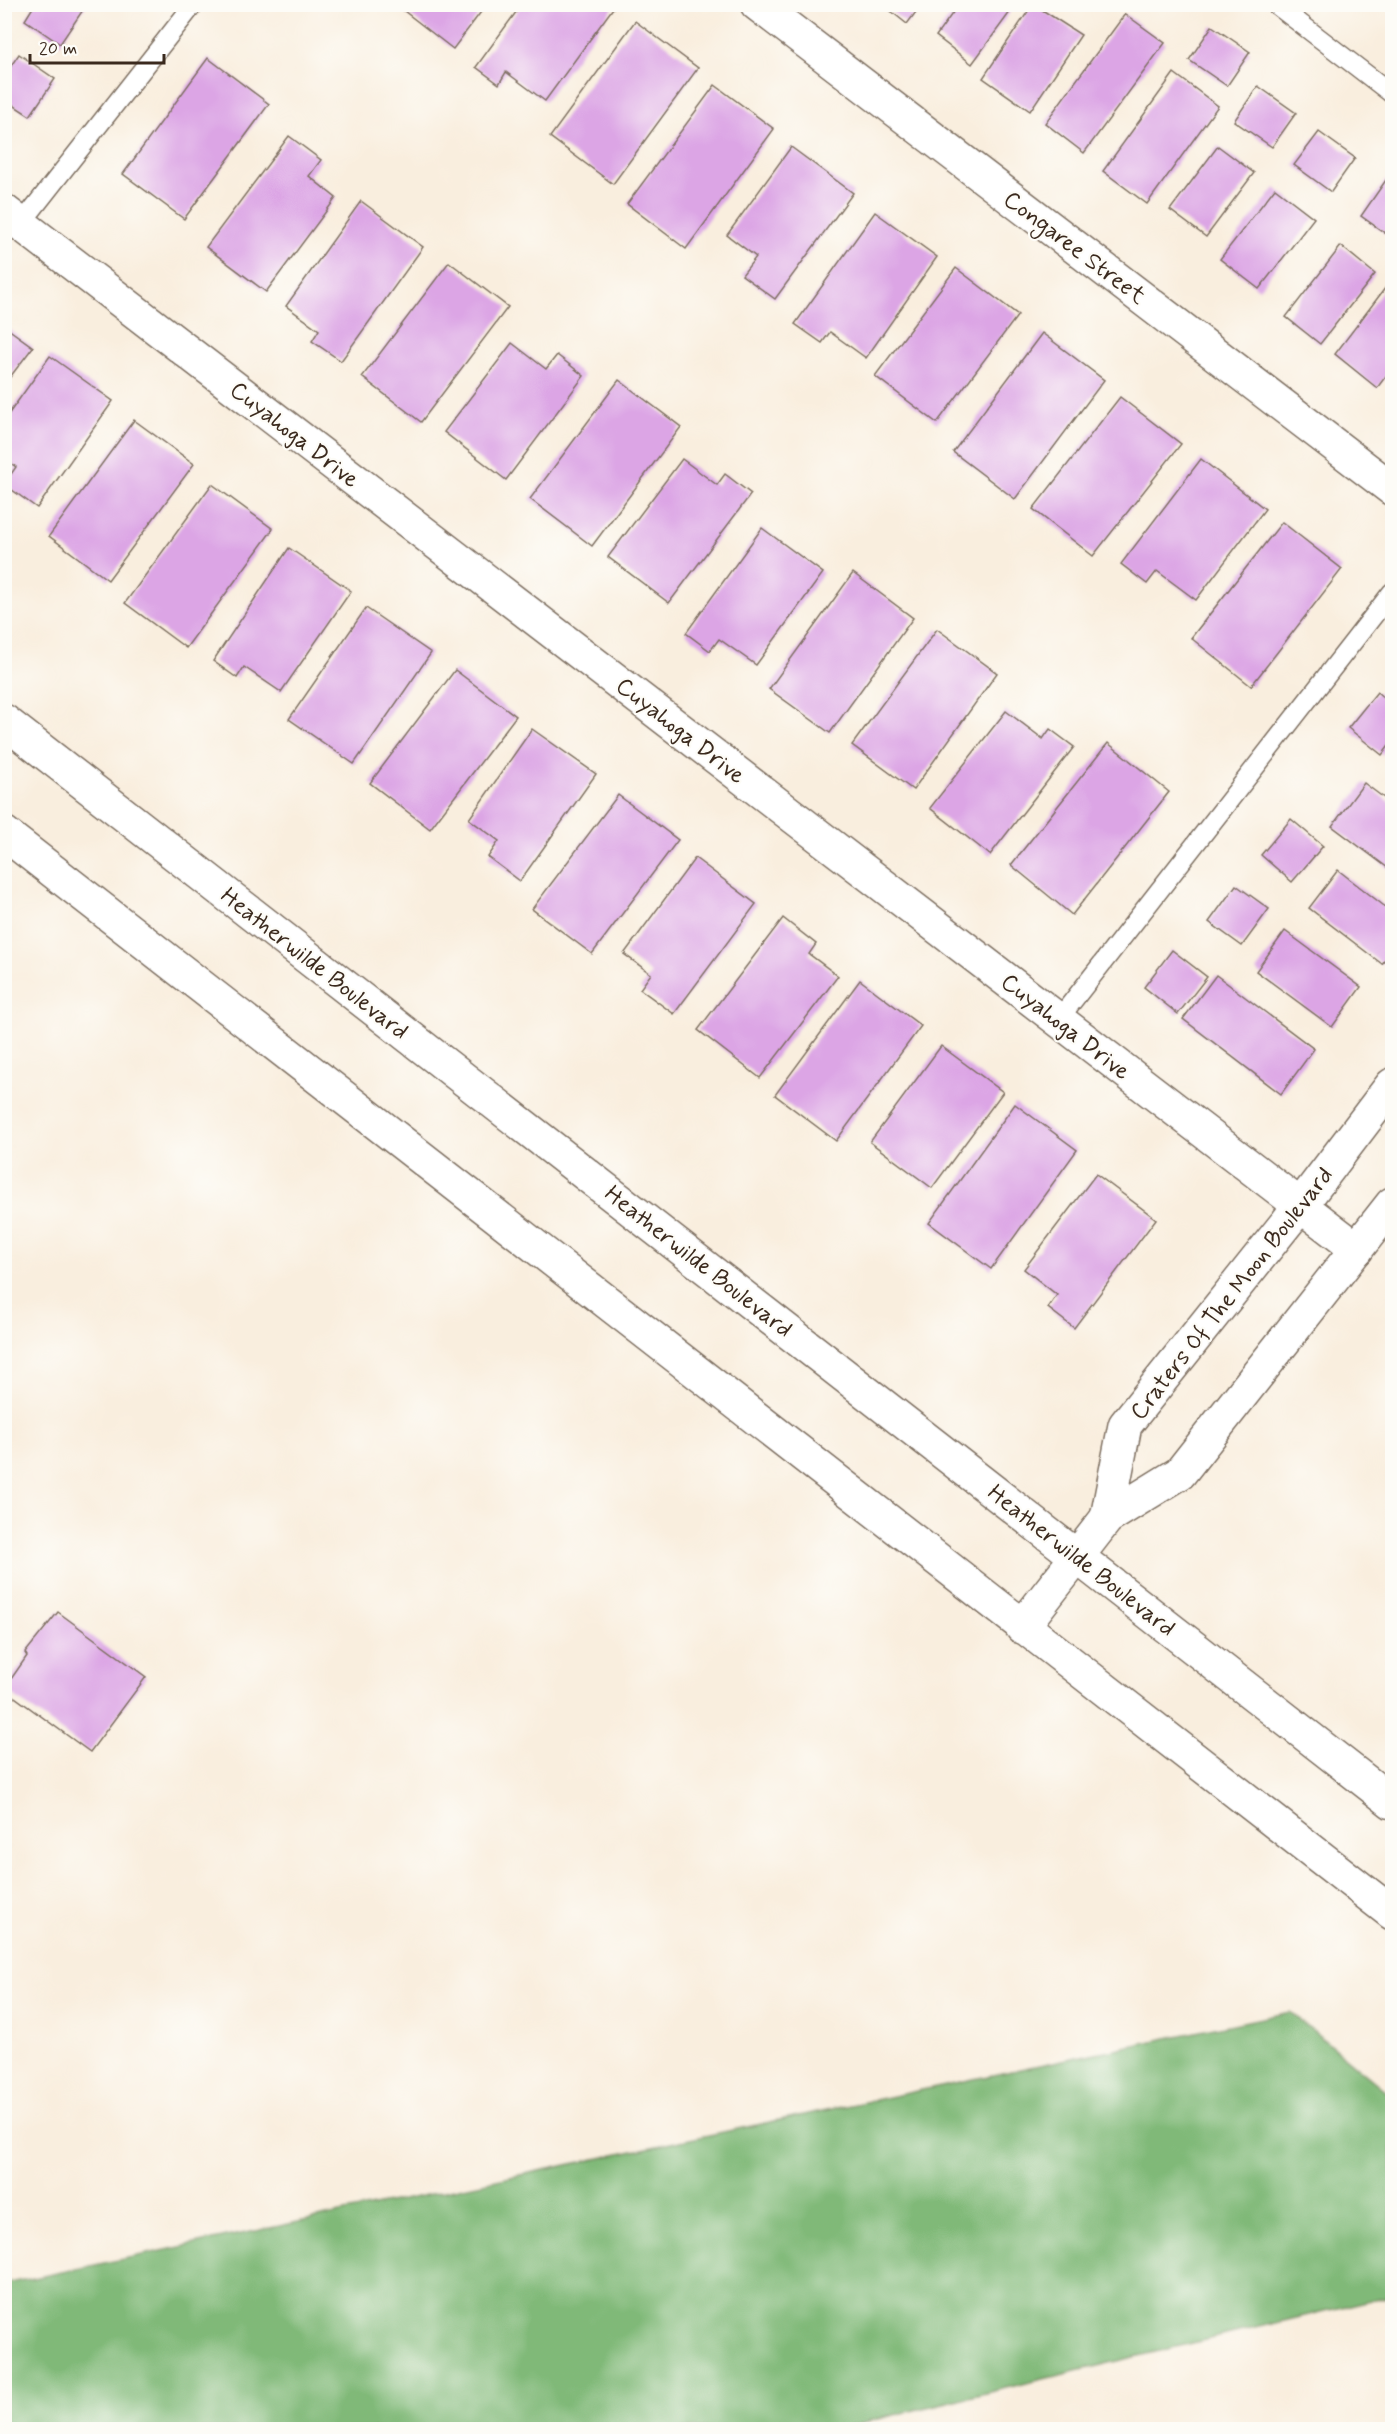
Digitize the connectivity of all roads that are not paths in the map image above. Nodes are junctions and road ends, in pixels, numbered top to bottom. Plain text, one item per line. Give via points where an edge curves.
1 (194, 4) edge
2 (757, 4) edge
3 (1275, 4) edge
4 (1392, 94) edge
5 (13, 217) edge
6 (1392, 489) edge
7 (1392, 592) edge
8 (4, 721) edge
9 (4, 833) edge
10 (1058, 1020) junction
11 (1392, 1085) edge
12 (1392, 1204) edge
13 (1300, 1206) junction
14 (1357, 1249) junction
15 (1107, 1518) junction
16 (1077, 1556) junction
17 (1022, 1627) junction
18 (1392, 1802) edge
19 (1392, 1913) edge

1 - 5 lane
2 - 6 street, Congaree Street
3 - 4 lane
5 - 10 street, Cuyahoga Drive
7 - 10 lane
8 - 16 street, Heatherwilde Boulevard
9 - 17 street
10 - 13 street, Cuyahoga Drive
11 - 13 street, Craters Of The Moon Boulevard
12 - 14 street, Craters Of The Moon Boulevard
13 - 14 street, Cuyahoga Drive
13 - 15 street, Craters Of The Moon Boulevard via 1125,1425
14 - 15 street, Craters Of The Moon Boulevard via 1180,1473
15 - 16 street, Craters Of The Moon Boulevard
16 - 17 street, Craters Of The Moon Boulevard
16 - 18 street, Heatherwilde Boulevard
17 - 19 street

